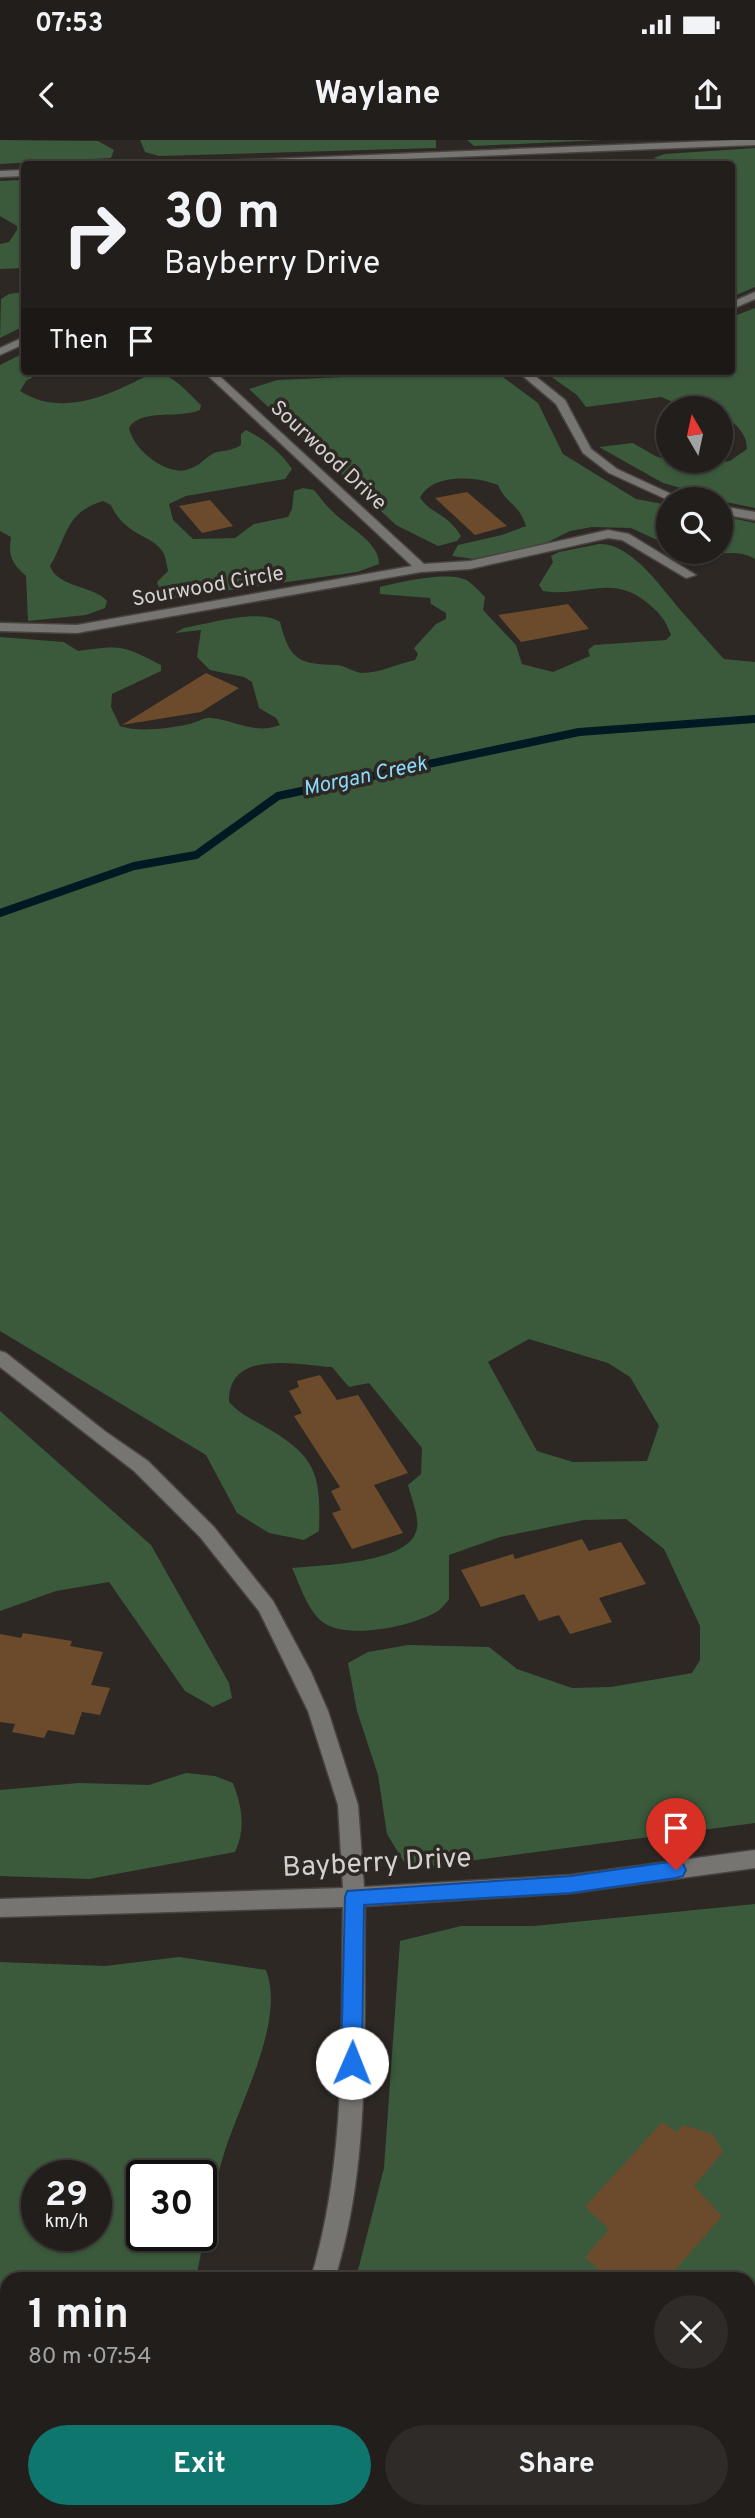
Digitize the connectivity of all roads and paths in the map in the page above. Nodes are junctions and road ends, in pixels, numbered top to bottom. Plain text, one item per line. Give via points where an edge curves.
1 (755, 142) edge
2 (295, 161) edge
3 (21, 173) edge
4 (0, 174) edge
5 (755, 295) edge
6 (735, 305) edge
7 (21, 342) edge
8 (0, 352) edge
9 (212, 375) edge
10 (527, 375) edge
11 (656, 490) edge
12 (733, 512) edge
13 (755, 516) edge
14 (421, 568) junction
15 (690, 575) dead end
16 (0, 627) edge
17 (0, 1357) edge
18 (755, 1859) edge
19 (354, 1897) junction
20 (0, 1908) edge
21 (325, 2272) edge

1 - 2 street
3 - 4 street
5 - 6 street
7 - 8 street
9 - 14 street, Sourwood Drive
10 - 11 street via 561,402 587,451 612,471
12 - 13 street
14 - 15 street, Sourwood Circle via 470,565 608,534 625,537
14 - 16 street, Sourwood Circle via 77,629
17 - 19 street via 141,1466 207,1532 266,1606 308,1688 348,1805
18 - 19 street, Bayberry Drive via 571,1884
19 - 20 street, Bayberry Drive
19 - 21 street via 351,2118 337,2231

